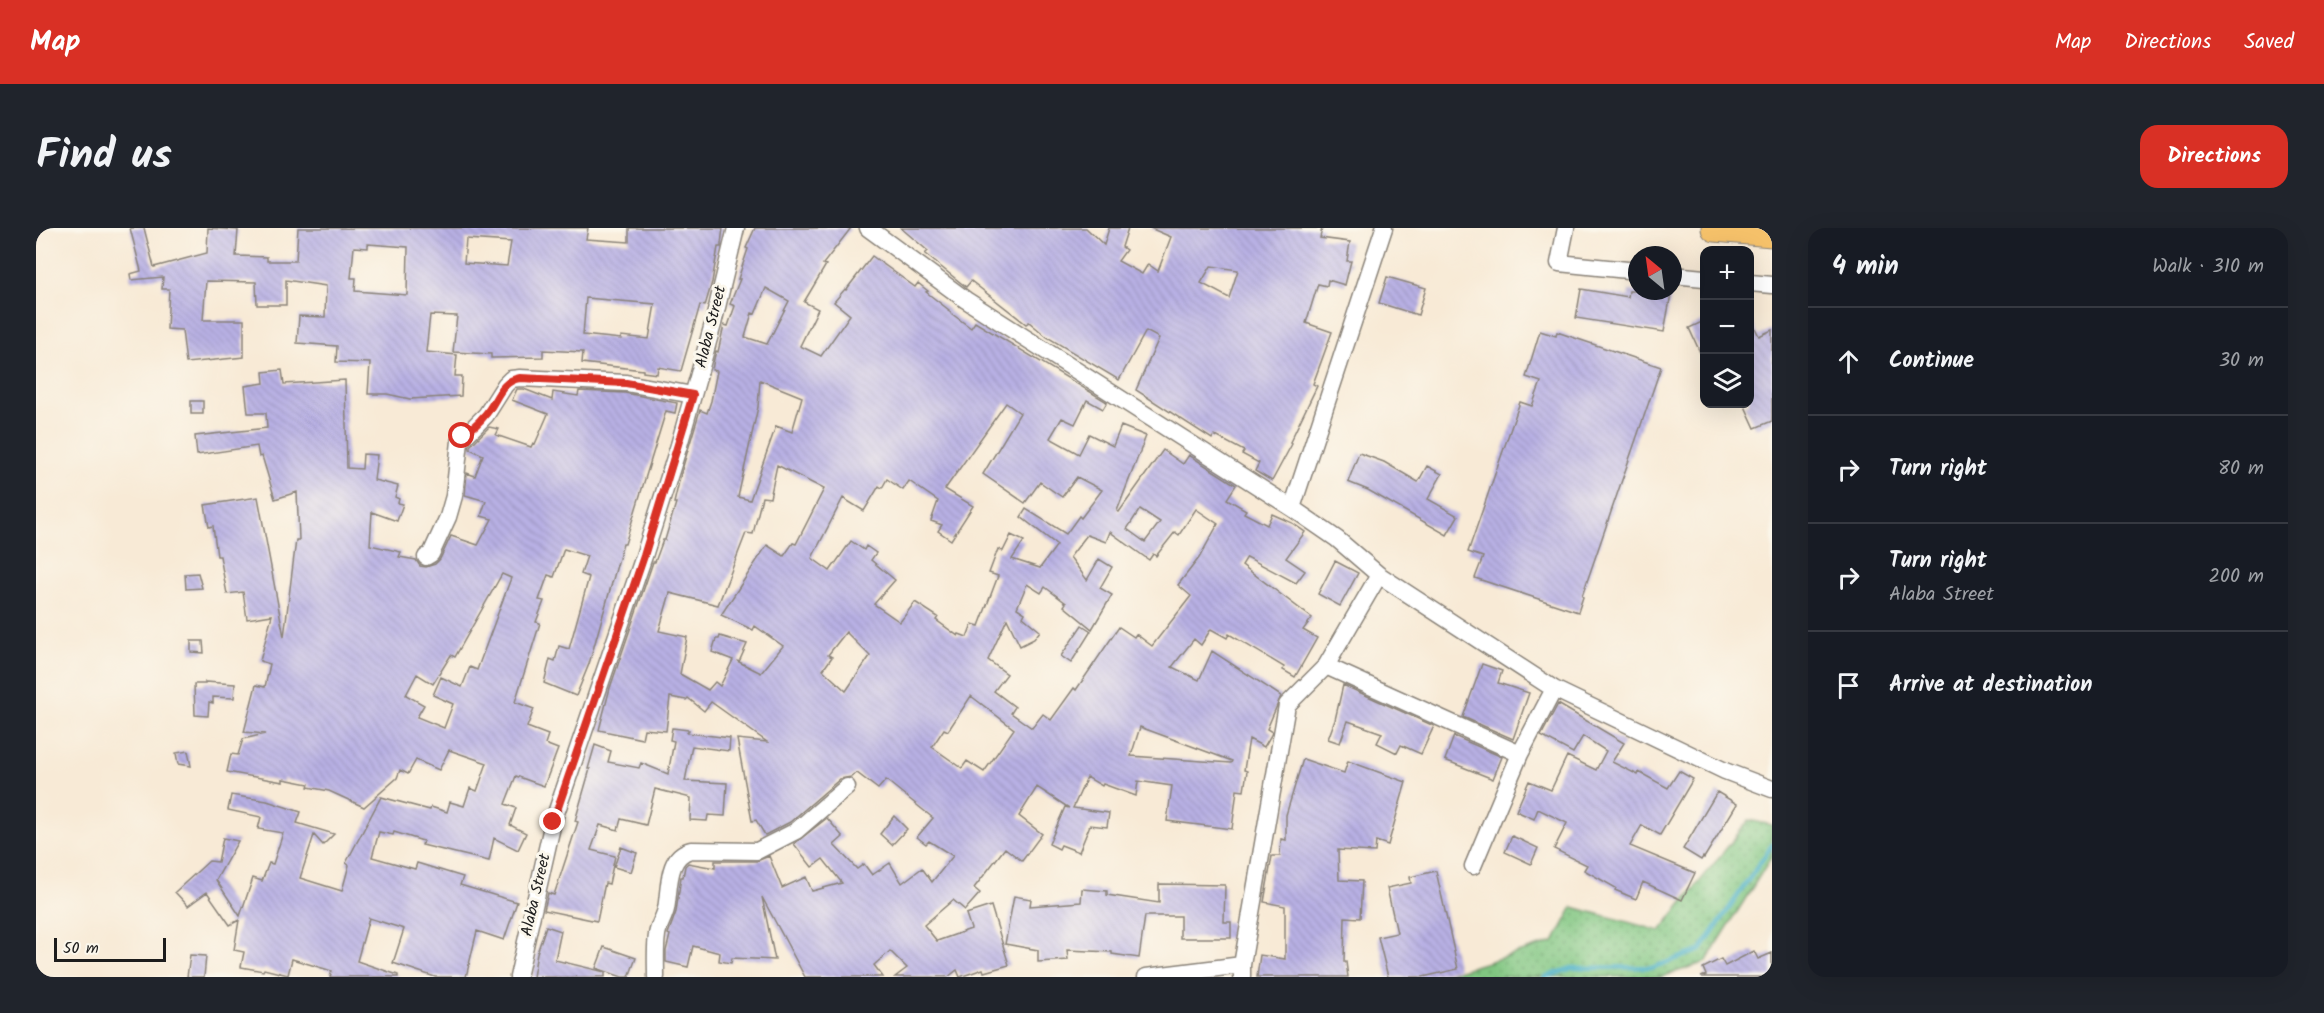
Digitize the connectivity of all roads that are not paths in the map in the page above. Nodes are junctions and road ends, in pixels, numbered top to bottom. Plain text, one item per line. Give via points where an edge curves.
1 (736, 228) edge
2 (868, 228) edge
3 (1384, 228) edge
4 (1566, 228) edge
5 (1715, 228) edge
6 (1772, 233) edge
7 (1628, 270) edge
8 (1682, 276) edge
9 (1700, 278) edge
10 (1754, 283) edge
11 (1771, 288) edge
12 (693, 395) junction
13 (1292, 508) junction
14 (426, 556) dead end
15 (1378, 575) junction
16 (1326, 666) junction
17 (1554, 689) junction
18 (1520, 754) junction
19 (847, 787) dead end
20 (1772, 789) edge
21 (1473, 866) dead end
22 (1242, 971) edge
23 (518, 977) edge
24 (656, 977) edge
25 (1146, 977) edge

1 - 12 street, Alaba Street
2 - 13 street via 966,300
3 - 13 street
4 - 7 street via 1558,263
5 - 6 main road
8 - 9 street
10 - 11 street
12 - 14 street via 626,383 511,379 486,415 462,436 448,518 431,554
12 - 23 street, Alaba Street via 644,556 553,822
13 - 15 street via 1337,539
15 - 16 street
15 - 17 street
16 - 18 street
16 - 22 street via 1287,705
17 - 18 street
17 - 20 street via 1725,771
18 - 21 street
19 - 24 street via 796,831 765,848 682,852 668,884 664,918 657,933
22 - 25 street

